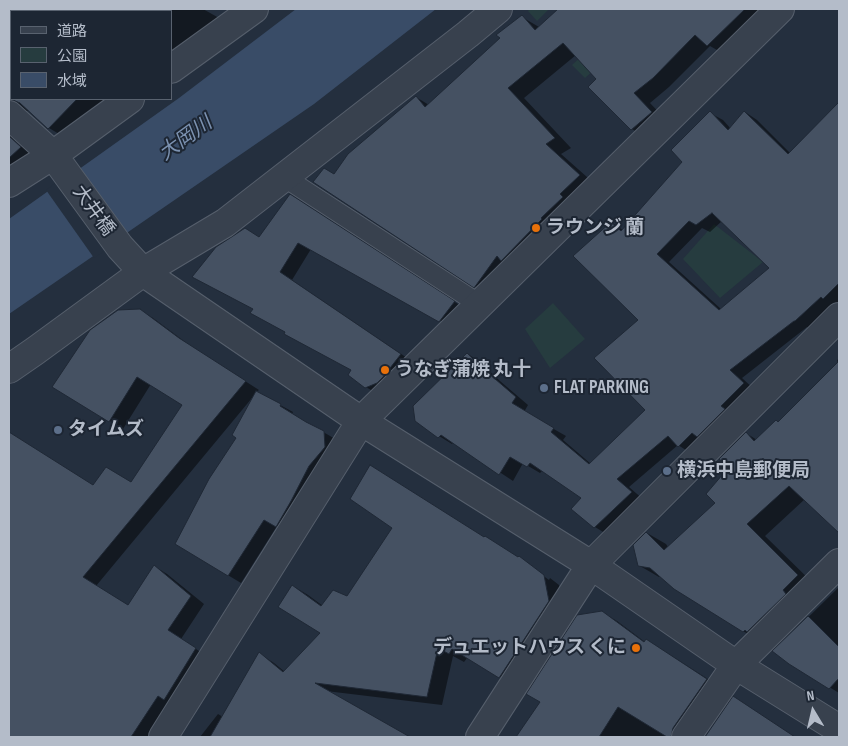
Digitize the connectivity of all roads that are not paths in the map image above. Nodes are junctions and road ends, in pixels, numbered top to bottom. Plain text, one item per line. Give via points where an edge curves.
1 (498, 9) edge
2 (780, 9) edge
3 (240, 12) edge
4 (172, 68) edge
5 (129, 100) edge
6 (9, 115) edge
7 (60, 164) junction
8 (284, 177) junction
9 (9, 183) edge
10 (143, 272) junction
11 (479, 304) junction
12 (839, 317) edge
13 (9, 369) edge
14 (361, 420) junction
15 (839, 563) edge
16 (591, 565) junction
17 (736, 665) junction
18 (839, 728) edge
19 (162, 737) edge
20 (480, 737) edge
21 (686, 737) edge

1 - 8 street
2 - 11 street
3 - 4 street
5 - 7 street
6 - 7 street, 大井橋
7 - 9 street
7 - 10 street, 大井橋 via 120,247
8 - 10 street via 225,223
8 - 11 lane
10 - 13 street
10 - 14 street, 大井橋
11 - 14 street
12 - 16 street
14 - 16 street, 大井橋
14 - 19 street
15 - 17 street
16 - 17 street, 大井橋
16 - 20 street
17 - 18 street, 大井橋
17 - 21 street

